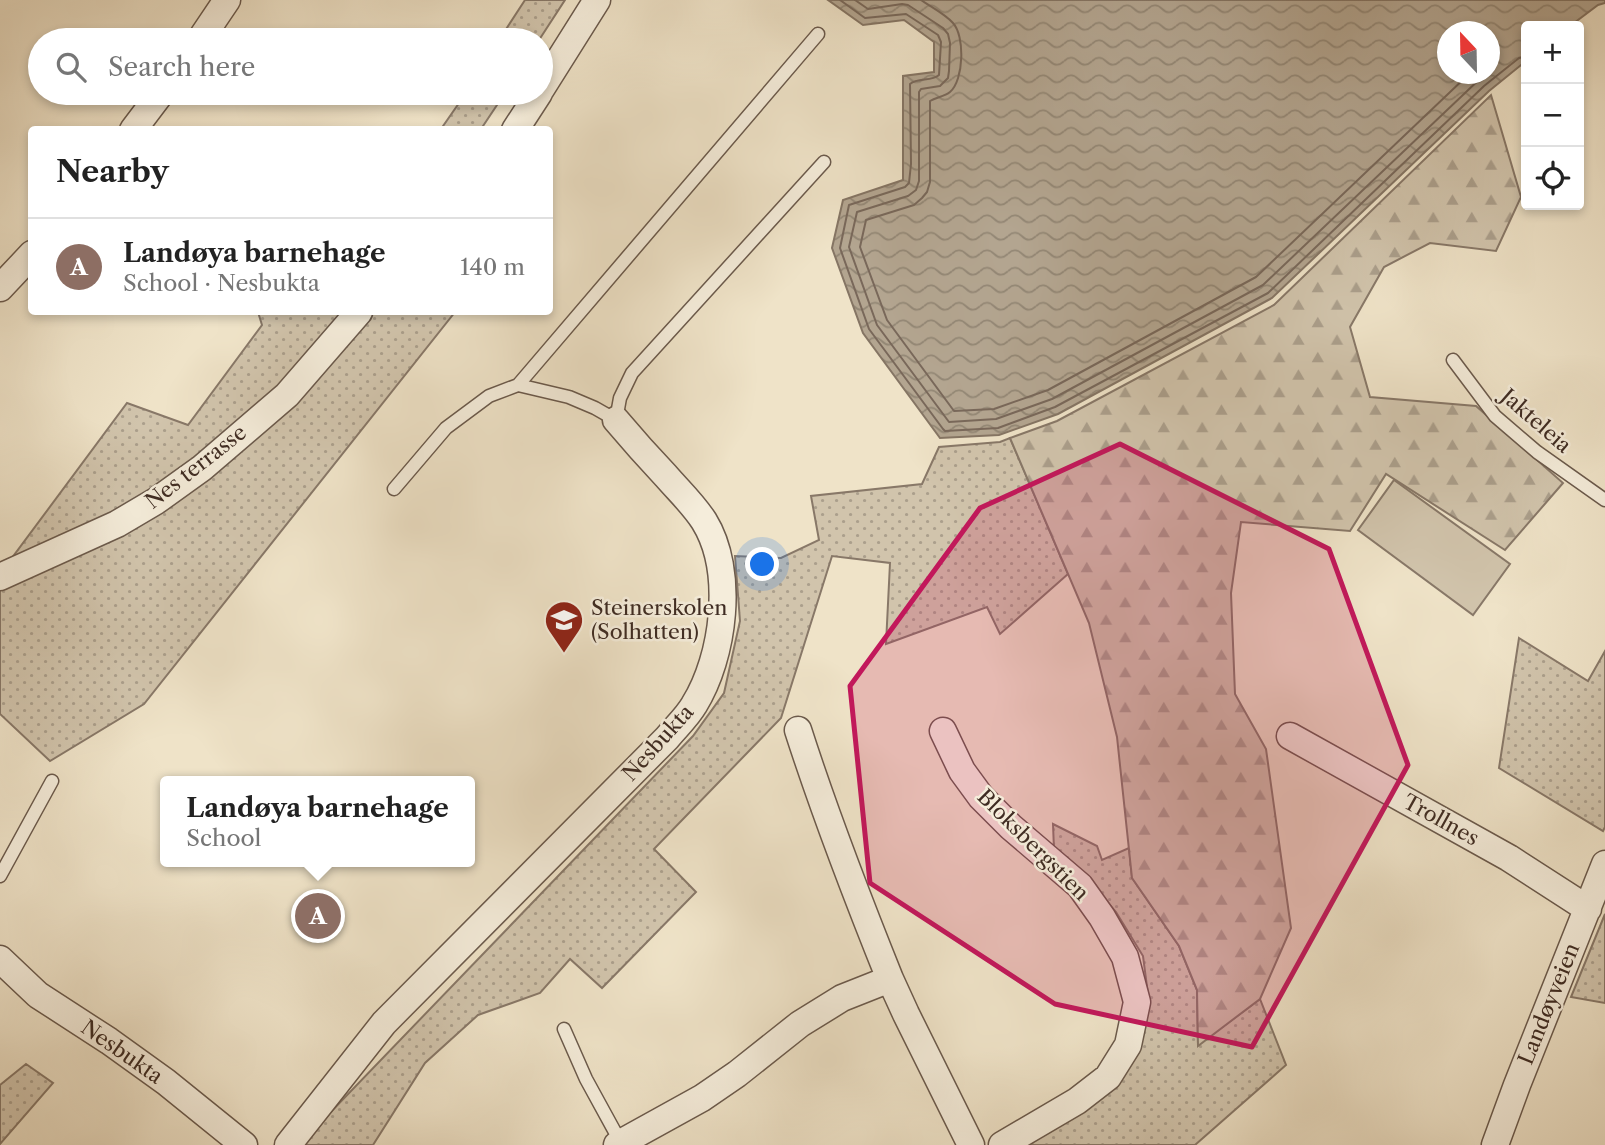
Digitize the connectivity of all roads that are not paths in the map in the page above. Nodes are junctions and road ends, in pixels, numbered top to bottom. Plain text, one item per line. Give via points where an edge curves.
1 (227, 0) edge
2 (597, 0) edge
3 (208, 28) edge
4 (818, 34) dead end
5 (553, 70) edge
6 (152, 105) edge
7 (531, 105) edge
8 (136, 126) edge
9 (518, 126) edge
10 (824, 162) dead end
11 (28, 258) edge
12 (0, 288) edge
13 (356, 315) edge
14 (1453, 360) dead end
15 (518, 385) junction
16 (616, 420) junction
17 (394, 489) dead end
18 (1605, 500) edge
19 (0, 577) edge
20 (798, 730) dead end
21 (943, 731) dead end
22 (1290, 736) dead end
23 (52, 782) dead end
24 (1605, 864) edge
25 (0, 876) edge
26 (1588, 909) junction
27 (0, 959) edge
28 (890, 979) junction
29 (564, 1028) dead end
30 (619, 1144) edge
31 (244, 1145) edge
32 (288, 1145) edge
33 (971, 1145) edge
34 (1002, 1145) edge
35 (1494, 1145) edge

1 - 3 street
2 - 5 street
4 - 15 lane
6 - 8 street
7 - 9 street
10 - 16 lane via 632,373
11 - 12 street
13 - 19 street, Nes terrasse via 287,395 202,468 117,524
14 - 18 lane, Jakteleia via 1495,416 1537,453
15 - 16 lane via 569,397
15 - 17 lane via 489,396 446,428
16 - 32 street, Nesbukta via 688,500 719,553 721,620 710,670 694,705 667,738 384,1023
20 - 28 street
21 - 34 street, Bloksbergstien via 981,797 1080,886 1125,957 1137,1002 1128,1045 1108,1077
22 - 26 street, Trollnes via 1509,858
23 - 25 lane
24 - 26 street, Landøyveien
26 - 35 street, Landøyveien
27 - 31 street, Nesbukta via 38,995 109,1041
28 - 30 street via 842,998 702,1098
28 - 33 street
29 - 30 lane

